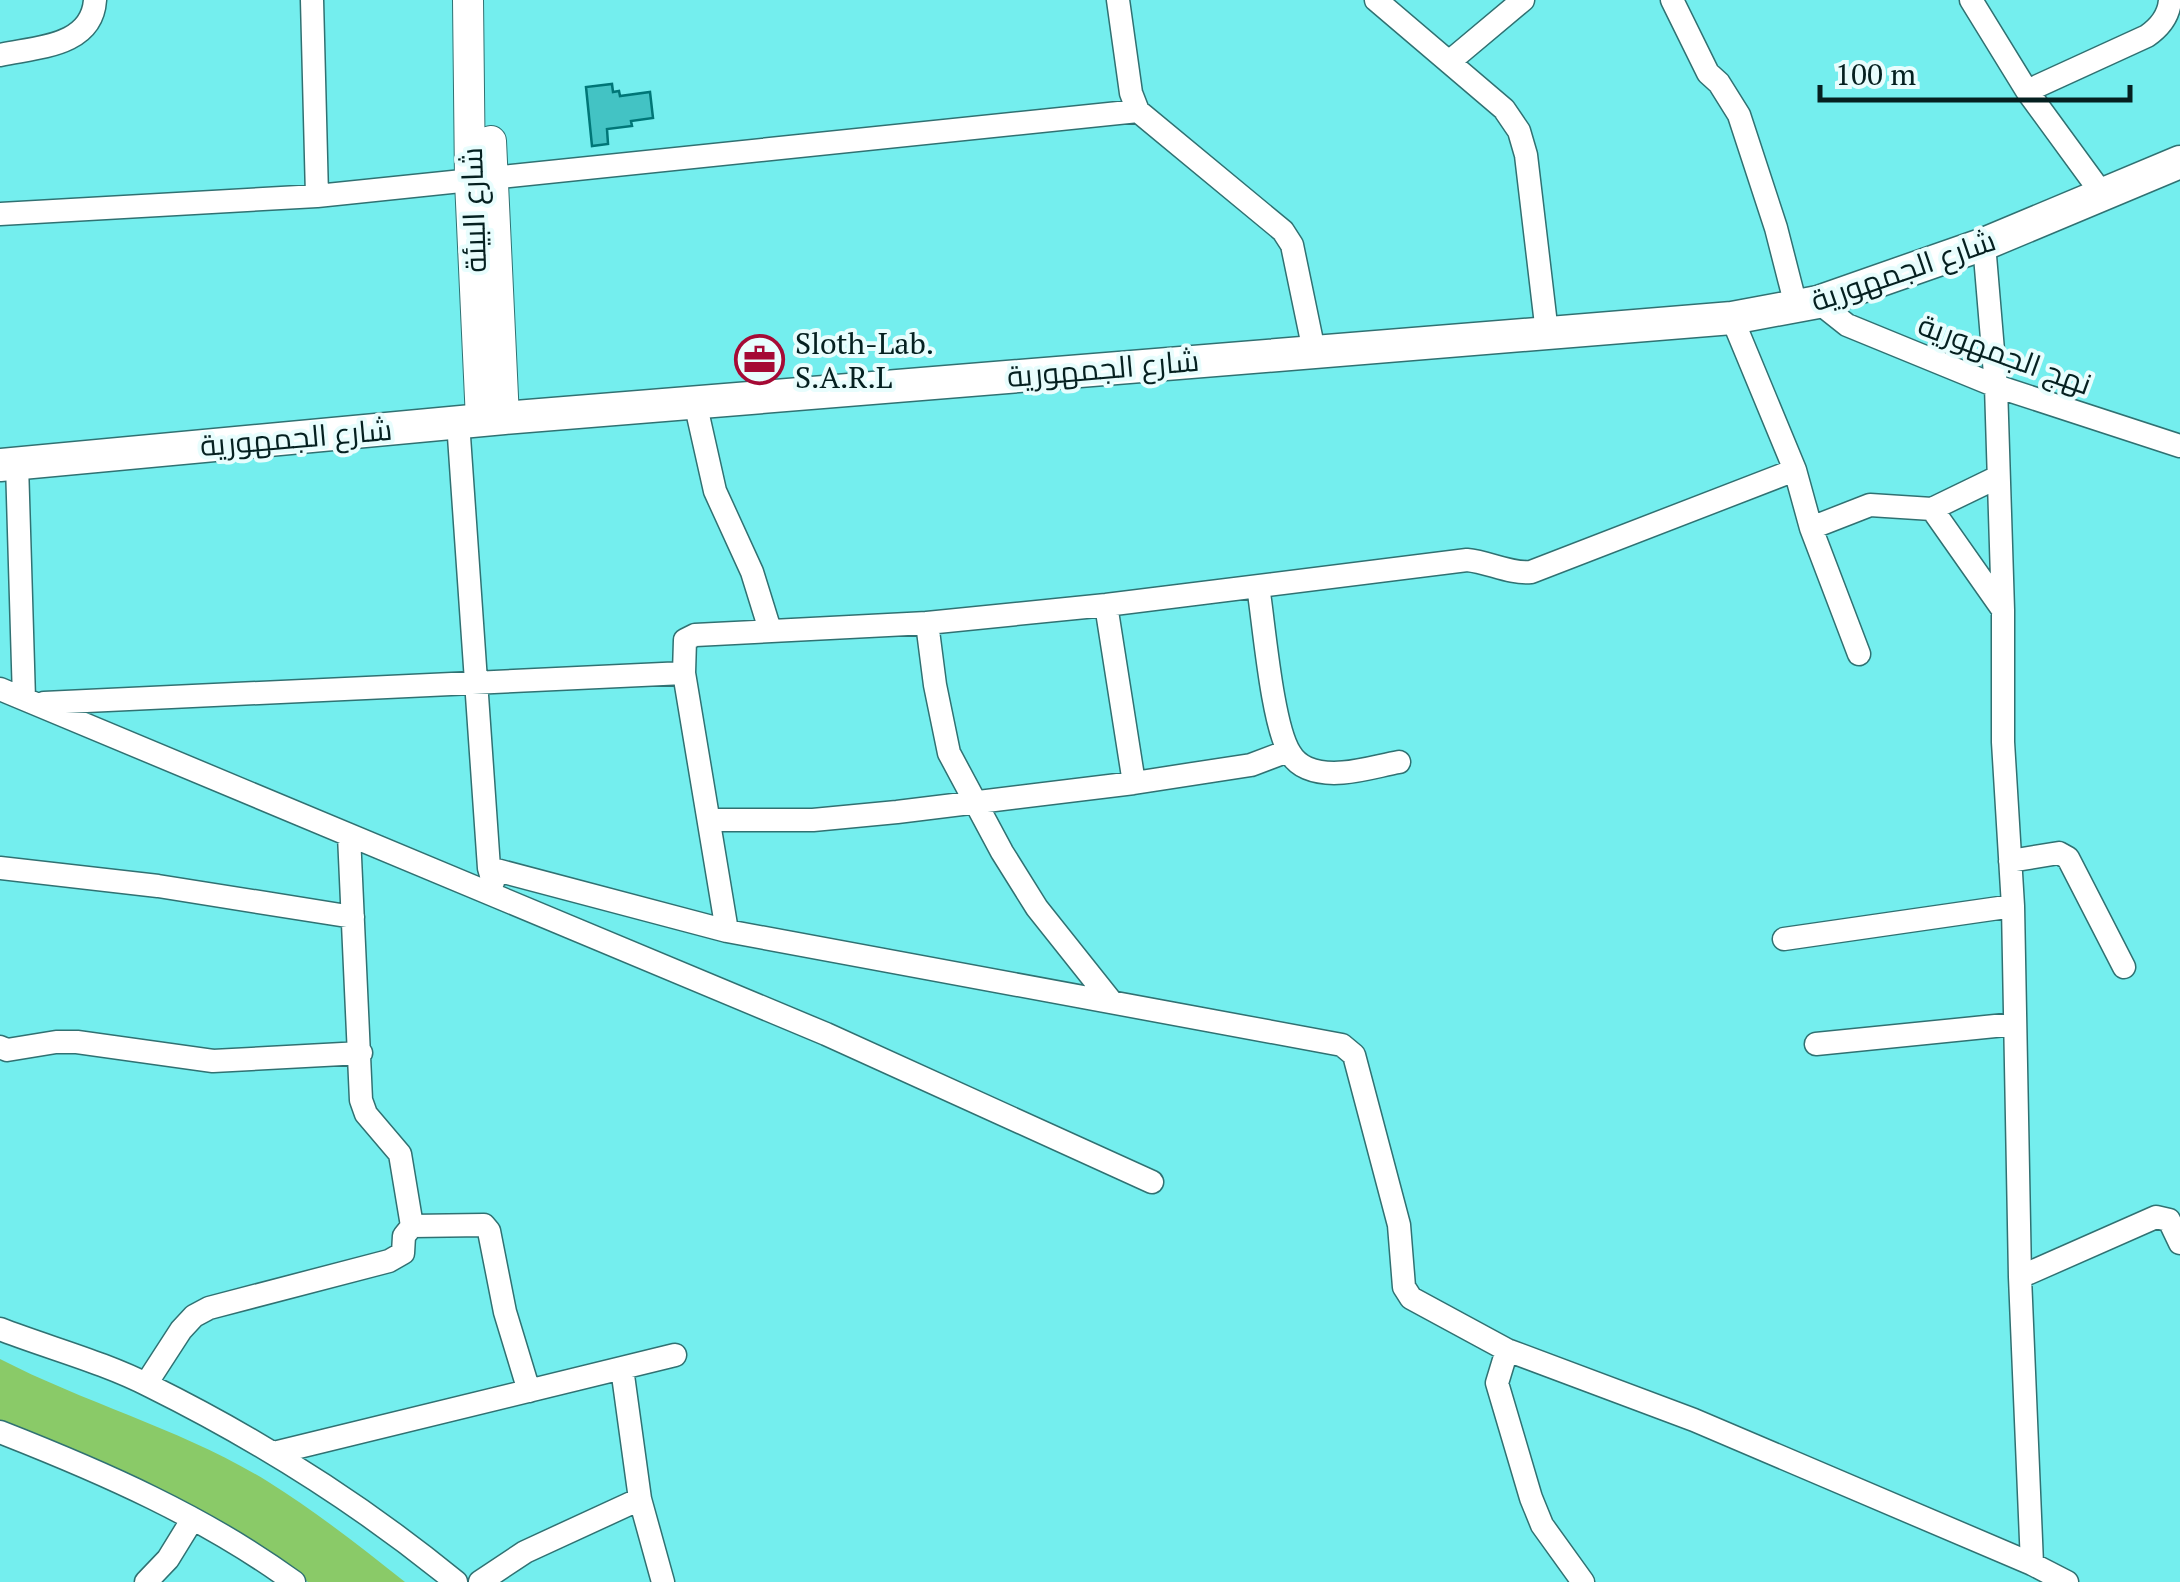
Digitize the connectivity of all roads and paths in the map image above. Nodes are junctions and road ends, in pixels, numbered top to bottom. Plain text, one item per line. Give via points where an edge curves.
1 (95, 0) edge
2 (312, 0) edge
3 (468, 0) edge
4 (488, 0) edge
5 (1118, 0) edge
6 (1376, 0) edge
7 (1523, 0) edge
8 (1672, 0) edge
9 (1971, 0) edge
10 (2170, 0) edge
11 (0, 55) edge
12 (1449, 62) junction
13 (2027, 91) junction
14 (1138, 111) junction
15 (2180, 162) edge
16 (481, 180) junction
17 (2103, 195) junction
18 (316, 196) junction
19 (0, 214) edge
20 (1984, 244) junction
21 (1807, 304) junction
22 (1732, 318) junction
23 (1547, 332) junction
24 (1314, 351) junction
25 (1996, 386) junction
26 (695, 402) junction
27 (481, 420) junction
28 (2180, 446) edge
29 (8, 464) edge
30 (1795, 470) junction
31 (1998, 478) junction
32 (1932, 509) junction
33 (1810, 528) junction
34 (1258, 586) junction
35 (1106, 605) junction
36 (2003, 610) junction
37 (927, 623) junction
38 (770, 630) junction
39 (1859, 654) dead end
40 (684, 673) junction
41 (475, 680) junction
42 (0, 690) edge
43 (29, 702) junction
44 (1288, 751) junction
45 (1399, 762) dead end
46 (1134, 783) junction
47 (975, 804) junction
48 (710, 820) junction
49 (349, 835) junction
50 (2010, 861) junction
51 (0, 868) edge
52 (489, 868) junction
53 (497, 897) junction
54 (2014, 906) junction
55 (353, 916) junction
56 (727, 931) junction
57 (1784, 939) dead end
58 (2124, 968) dead end
59 (1111, 1002) junction
60 (2014, 1024) junction
61 (1816, 1044) dead end
62 (2, 1051) edge
63 (361, 1052) junction
64 (1152, 1182) dead end
65 (412, 1226) junction
66 (2180, 1243) edge
67 (2020, 1276) junction
68 (0, 1330) edge
69 (1507, 1350) junction
70 (676, 1355) dead end
71 (622, 1368) junction
72 (146, 1384) junction
73 (528, 1391) junction
74 (0, 1432) edge
75 (274, 1453) junction
76 (640, 1498) junction
77 (192, 1520) junction
78 (2032, 1564) junction
79 (146, 1582) edge
80 (294, 1582) edge
81 (456, 1582) edge
82 (480, 1582) edge
83 (663, 1582) edge
84 (1583, 1582) edge
85 (2067, 1582) edge

1 - 11 street via 92,19 77,36
2 - 18 street
3 - 16 street, شارع البيئة
4 - 16 street, شارع البيئة
5 - 14 street
6 - 12 street
7 - 12 street
8 - 21 street via 1708,73 1738,115
9 - 13 street
10 - 13 street via 2148,36
12 - 23 street via 1504,109 1519,131
13 - 17 street
14 - 16 street
14 - 24 street via 1283,231 1292,245
15 - 17 main road, شارع الجمهورية
16 - 18 street
16 - 27 street, شارع البيئة
17 - 20 main road, شارع الجمهورية
18 - 19 street
20 - 21 main road, شارع الجمهورية
20 - 25 street
21 - 22 main road, شارع الجمهورية
21 - 25 street, نهج الجمهورية
22 - 23 main road, شارع الجمهورية
22 - 30 street
23 - 24 main road, شارع الجمهورية
24 - 26 main road, شارع الجمهورية
25 - 28 street, نهج الجمهورية
25 - 31 street
26 - 27 main road, شارع الجمهورية
26 - 38 street via 719,502
27 - 29 main road, شارع الجمهورية
27 - 41 street
29 - 43 street
30 - 33 street
30 - 34 street via 1531,572 1466,560
31 - 32 street
31 - 36 street
32 - 33 street via 1870,505
32 - 36 street
33 - 39 street
34 - 35 street
34 - 44 street
35 - 37 street
35 - 46 street
36 - 50 street
37 - 38 street
37 - 47 street via 949,753
38 - 40 street via 685,640
40 - 41 street
40 - 48 street
41 - 43 street
41 - 52 street
42 - 43 street
43 - 49 street
44 - 45 street via 1310,770 1334,773
44 - 46 street via 1251,764
46 - 47 street
47 - 48 street via 813,820
47 - 59 street via 1037,908
48 - 56 street
49 - 53 street
49 - 55 street
50 - 54 street
50 - 58 street via 2059,853 2068,858
51 - 55 street
52 - 53 street
52 - 56 street
53 - 64 street via 826,1034
54 - 57 street
54 - 60 street
55 - 63 street
56 - 59 street
59 - 69 street via 1351,1050 1399,1225 1407,1294
60 - 61 street
60 - 67 street
62 - 63 street via 77,1042 213,1061
63 - 65 street via 362,1108 400,1154
65 - 72 street via 403,1252 389,1261 194,1316
65 - 73 street via 468,1223 489,1230
66 - 67 street via 2169,1220 2156,1216
67 - 78 street
68 - 72 street
69 - 78 street via 1694,1420
69 - 84 street via 1497,1382 1531,1498
70 - 71 street
71 - 73 street
71 - 76 street
72 - 75 street
73 - 75 street
74 - 77 street via 93,1469
75 - 81 street via 389,1527
76 - 82 street via 525,1552
76 - 83 street
77 - 79 street
77 - 80 street
78 - 85 street

